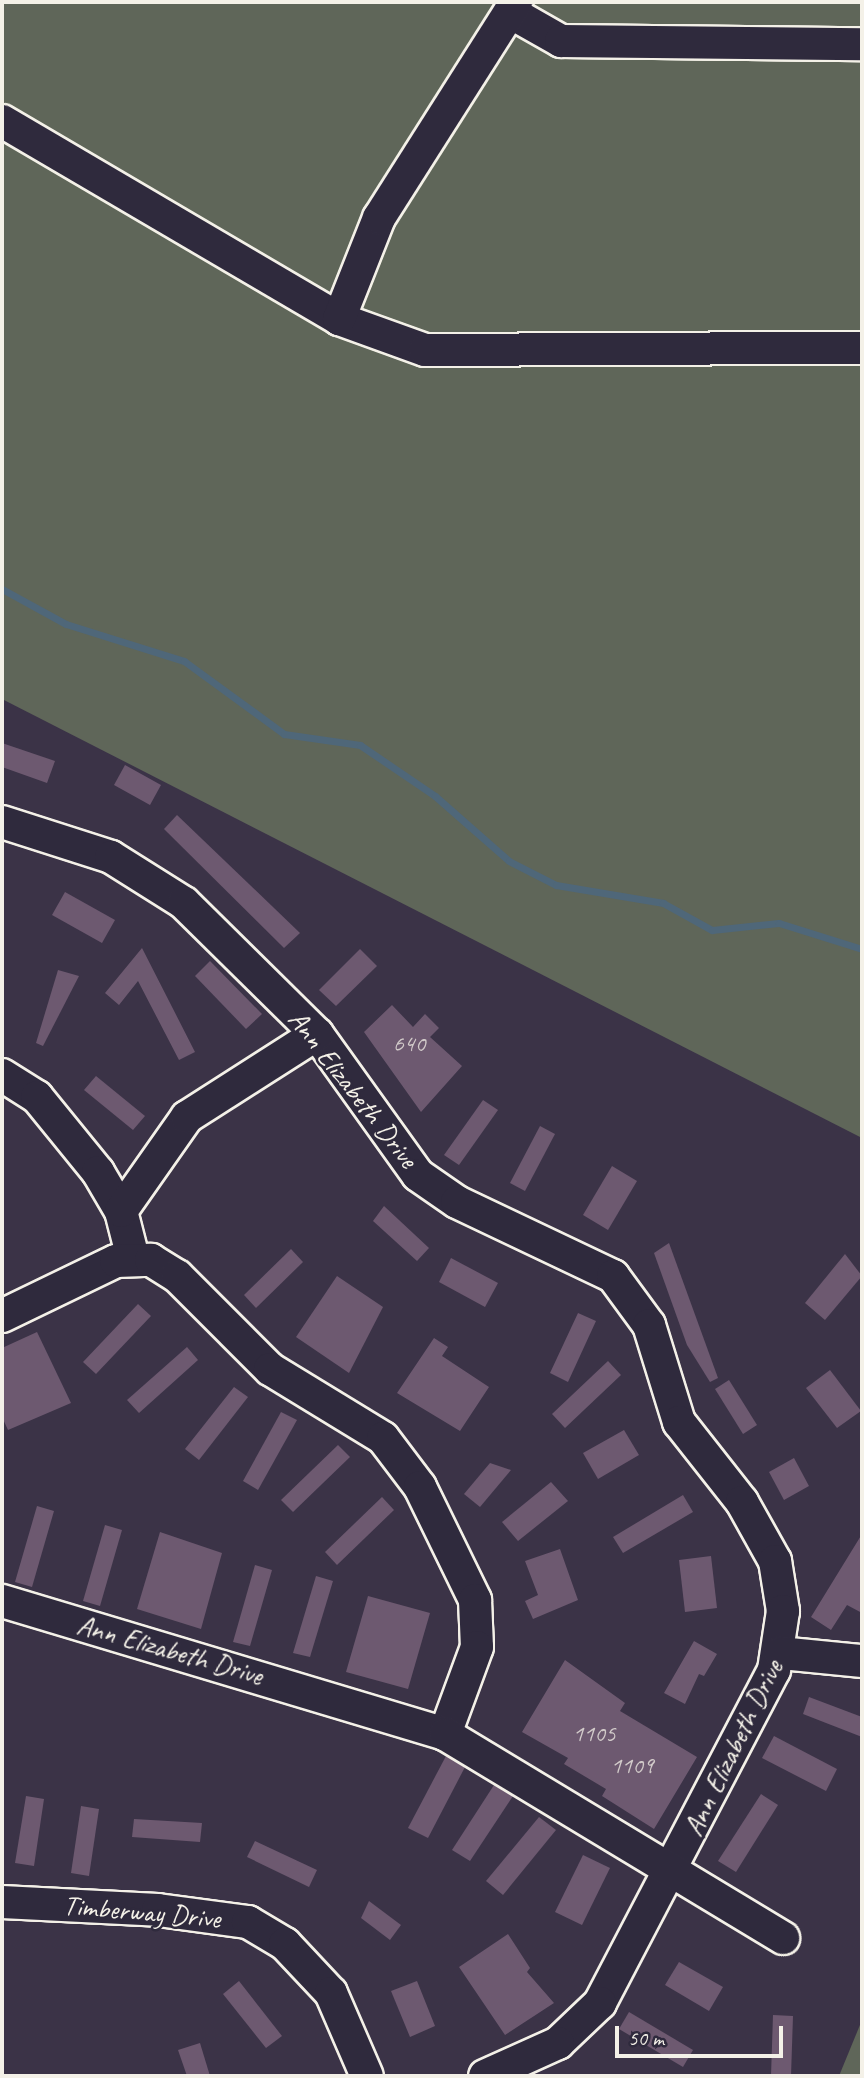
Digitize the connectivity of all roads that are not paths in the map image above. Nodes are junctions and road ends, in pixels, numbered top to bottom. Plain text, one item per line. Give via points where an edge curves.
1 (513, 7) edge
2 (862, 44) edge
3 (2, 121) edge
4 (338, 318) junction
5 (862, 348) edge
6 (2, 822) edge
7 (317, 1034) junction
8 (2, 1075) edge
9 (121, 1211) junction
10 (133, 1258) junction
11 (2, 1316) edge
12 (2, 1601) edge
13 (780, 1653) junction
14 (862, 1661) edge
15 (445, 1734) junction
16 (672, 1873) junction
17 (2, 1902) edge
18 (783, 1938) dead end
19 (367, 2076) edge
20 (485, 2076) edge

1 - 2 street via 561,41
1 - 4 street via 379,218
3 - 4 street
4 - 5 street via 425,350
6 - 7 street, Ann Elizabeth Drive via 89,847 153,880 244,958
7 - 9 street via 187,1117
7 - 13 street, Ann Elizabeth Drive via 418,1175 457,1202 586,1259 634,1299 649,1325 679,1422 742,1502 775,1561 782,1594
8 - 9 street via 37,1097 60,1122
9 - 10 street
10 - 11 street
10 - 15 street via 170,1269 270,1369 368,1425 420,1487 475,1600 477,1647
12 - 15 street, Ann Elizabeth Drive
13 - 14 street
13 - 16 street, Ann Elizabeth Drive
15 - 16 street, Ann Elizabeth Drive
16 - 18 street, Ann Elizabeth Drive
16 - 20 street, Ann Elizabeth Drive via 586,2019 525,2062
17 - 19 street, Timberway Drive via 158,1910 247,1922 285,1944 331,1993

